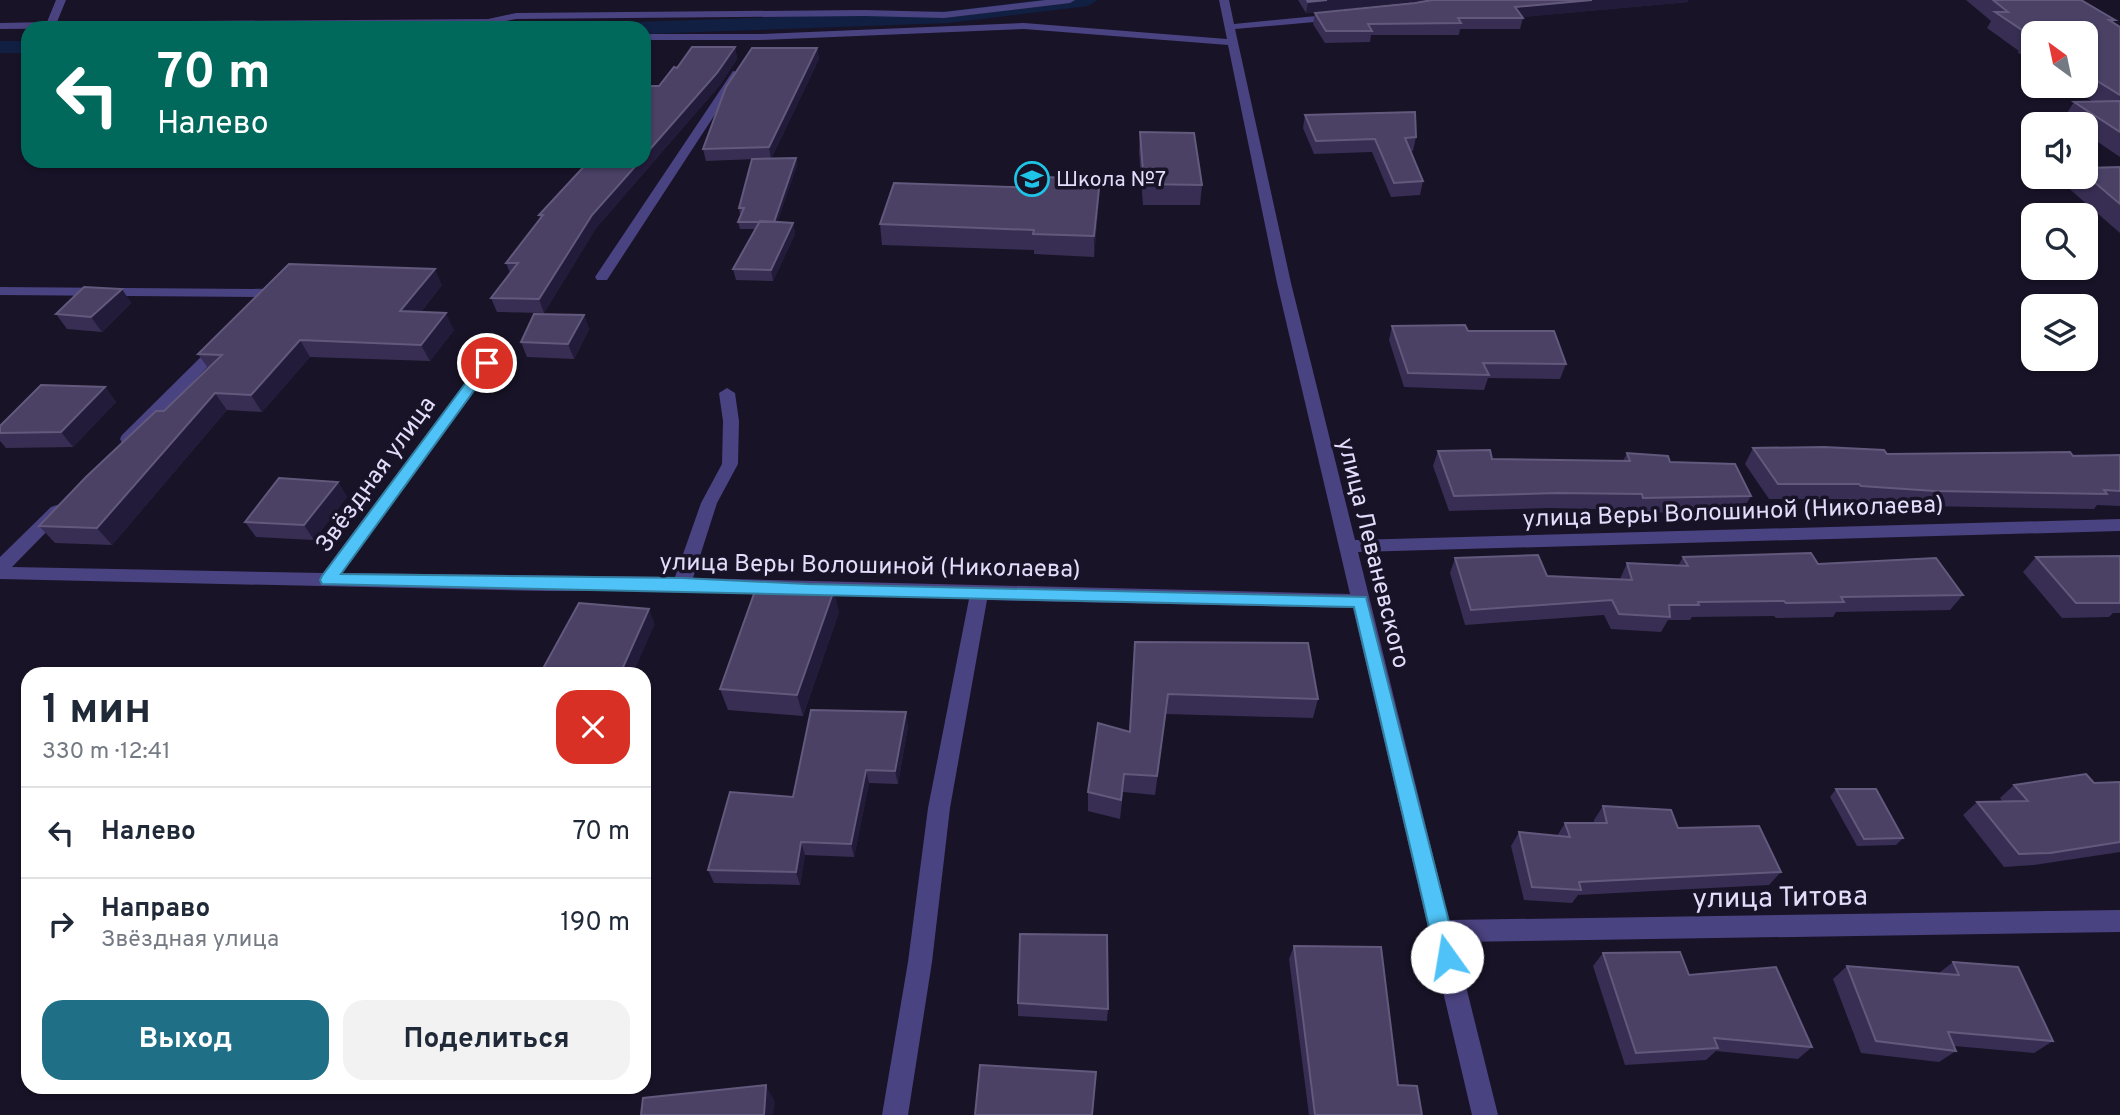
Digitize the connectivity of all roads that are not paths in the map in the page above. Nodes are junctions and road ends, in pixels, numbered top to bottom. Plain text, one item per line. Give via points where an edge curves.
1 (61, 0) edge
2 (635, 0) edge
3 (871, 0) edge
4 (1070, 0) edge
5 (1224, 0) edge
6 (864, 13) junction
7 (1352, 15) edge
8 (626, 16) junction
9 (53, 21) edge
10 (501, 21) edge
11 (0, 26) edge
12 (21, 26) edge
13 (1232, 35) junction
14 (651, 37) edge
15 (760, 37) junction
16 (752, 49) edge
17 (745, 60) edge
18 (602, 277) dead end
19 (0, 291) edge
20 (253, 312) edge
21 (233, 332) edge
22 (487, 363) dead end
23 (727, 393) dead end
24 (117, 450) edge
25 (68, 499) edge
26 (2120, 524) edge
27 (1348, 546) junction
28 (0, 570) edge
29 (328, 580) junction
30 (682, 584) junction
31 (979, 593) junction
32 (1361, 601) junction
33 (2120, 921) edge
34 (1441, 931) junction
35 (895, 1115) edge
36 (1485, 1115) edge

1 - 9 street
2 - 8 street
3 - 6 street
4 - 6 street via 944,15
5 - 13 street, улица Леваневского
6 - 8 street
7 - 13 street
8 - 10 street via 516,16
11 - 12 street
13 - 15 street via 1024,26
13 - 27 street, улица Леваневского via 1284,283
14 - 15 street
15 - 16 street
17 - 18 street
19 - 20 street via 272,293
21 - 24 street
22 - 29 street, Звёздная улица
23 - 30 street via 730,464 709,503
25 - 28 street
26 - 27 street, улица Веры Волошиной (Николаева)
27 - 32 street, улица Леваневского
28 - 29 street, улица Веры Волошиной (Николаева)
29 - 30 street, улица Веры Волошиной (Николаева)
30 - 31 street, улица Веры Волошиной (Николаева)
31 - 32 street, улица Веры Волошиной (Николаева)
31 - 35 street via 939,808
32 - 34 street, улица Леваневского
33 - 34 street, улица Титова
34 - 36 street, улица Леваневского

